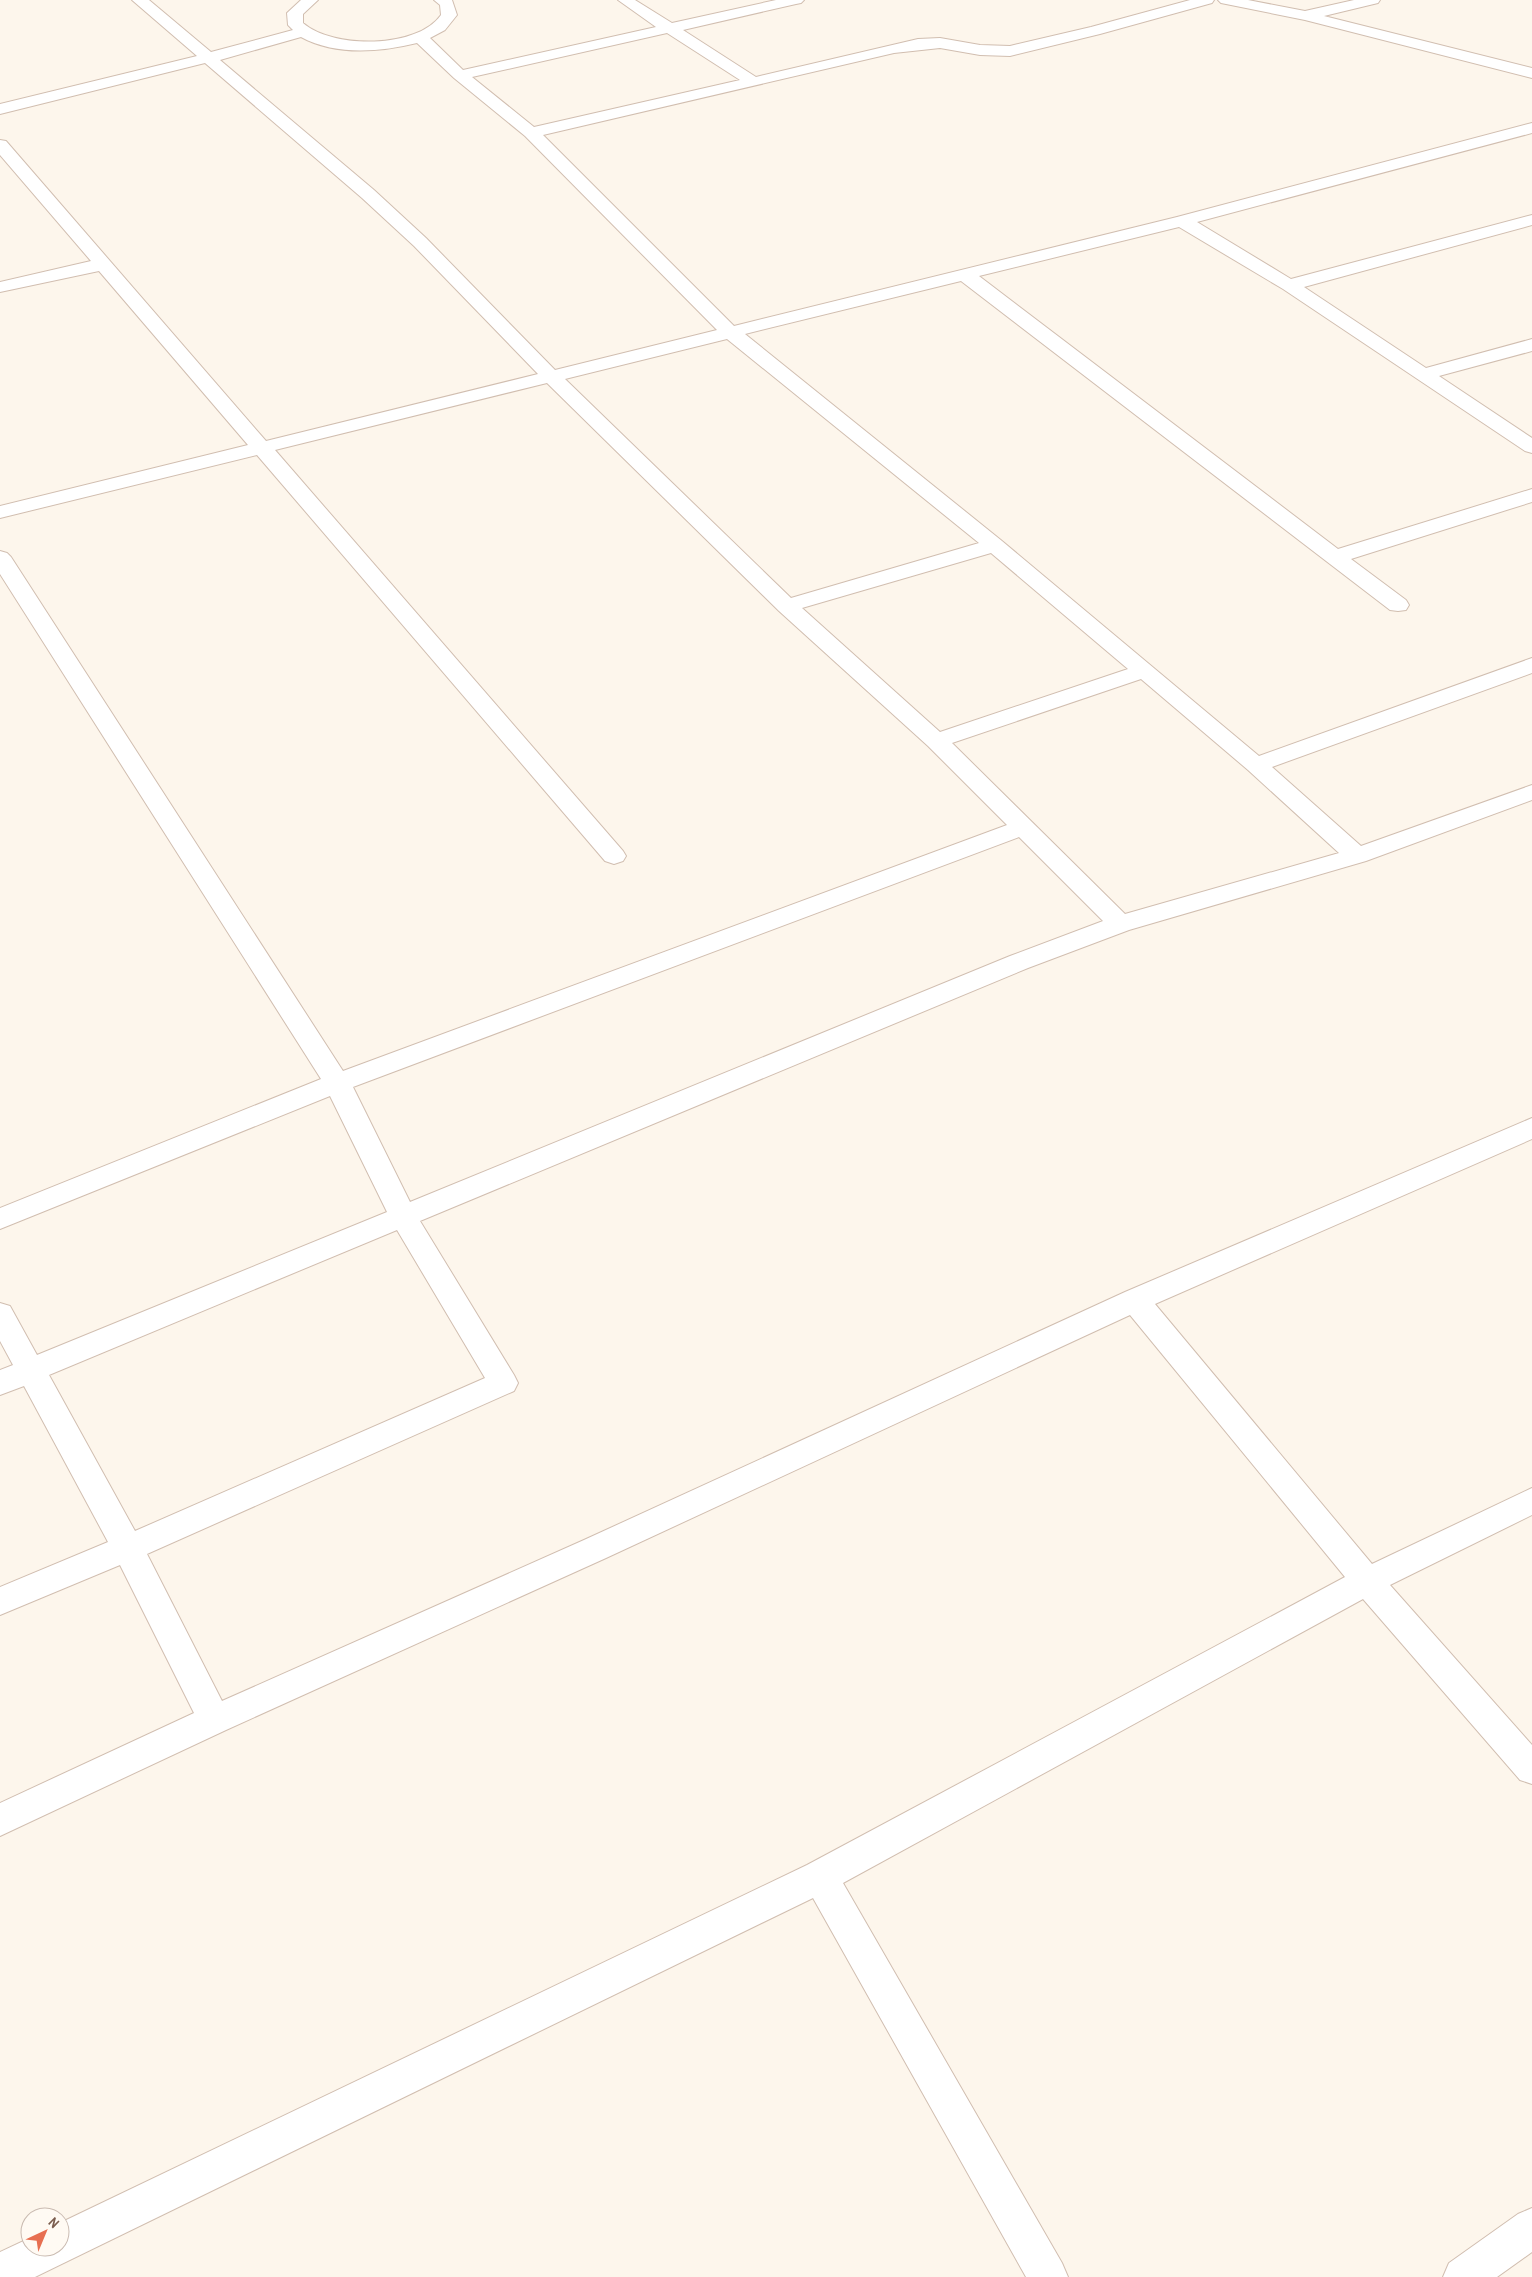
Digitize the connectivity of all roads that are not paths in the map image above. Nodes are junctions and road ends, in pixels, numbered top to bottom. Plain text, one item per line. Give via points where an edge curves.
1 (140, 0) edge
2 (310, 0) edge
3 (625, 0) edge
4 (796, 0) edge
5 (1208, 0) edge
6 (1226, 0) edge
7 (1373, 0) edge
8 (448, 1) edge
9 (1305, 16) junction
10 (671, 29) junction
11 (304, 32) junction
12 (420, 37) junction
13 (208, 58) junction
14 (1532, 73) edge
15 (460, 75) junction
16 (754, 82) junction
17 (0, 109) edge
18 (1532, 128) edge
19 (530, 132) junction
20 (0, 145) edge
21 (1532, 220) edge
22 (1182, 221) junction
23 (104, 264) junction
24 (964, 274) junction
25 (1289, 285) junction
26 (0, 287) edge
27 (729, 332) junction
28 (1532, 345) edge
29 (551, 376) junction
30 (1422, 376) junction
31 (1532, 447) edge
32 (263, 448) junction
33 (1532, 495) edge
34 (0, 512) edge
35 (995, 545) junction
36 (0, 557) edge
37 (1335, 557) junction
38 (1398, 605) dead end
39 (787, 606) junction
40 (1532, 665) edge
41 (1144, 671) junction
42 (936, 741) junction
43 (1256, 765) junction
44 (1532, 792) edge
45 (1024, 827) junction
46 (614, 856) dead end
47 (1357, 856) junction
48 (1120, 924) junction
49 (337, 1084) junction
50 (1532, 1128) edge
51 (404, 1216) junction
52 (0, 1220) edge
53 (1135, 1300) junction
54 (0, 1314) edge
55 (32, 1369) junction
56 (0, 1383) edge
57 (1532, 1501) edge
58 (128, 1548) junction
59 (1367, 1580) junction
60 (0, 1601) edge
61 (214, 1720) junction
62 (1532, 1769) edge
63 (0, 1820) edge
64 (820, 1877) junction
65 (1532, 2228) edge
66 (70, 2239) edge
67 (33, 2257) edge
68 (0, 2273) edge
69 (1048, 2277) edge
70 (1463, 2277) edge

1 - 13 street
2 - 11 street via 295,14 296,25
3 - 10 street
4 - 10 street
5 - 16 street via 1029,48 997,52 940,43 918,44
6 - 9 street
7 - 9 street
8 - 12 street via 449,15 440,27
9 - 14 street
10 - 15 street
10 - 16 street
11 - 12 street via 332,42 362,45
11 - 13 street
12 - 15 street
13 - 17 street
13 - 29 street via 394,218
15 - 19 street
16 - 19 street
18 - 22 street
19 - 27 street
20 - 23 street
21 - 25 street
22 - 24 street
22 - 25 street
23 - 26 street
23 - 32 street
24 - 27 street
24 - 37 street
25 - 30 street
27 - 29 street
27 - 35 street
28 - 30 street
29 - 32 street
29 - 39 street
30 - 31 street
32 - 34 street
32 - 46 street
33 - 37 street
35 - 39 street
35 - 41 street
36 - 49 street
37 - 38 street
39 - 42 street
40 - 43 street
41 - 42 street
41 - 43 street
42 - 45 street
43 - 47 street
44 - 47 street
45 - 48 street
45 - 49 street
47 - 48 street
48 - 51 street via 1020,962
49 - 51 street
49 - 52 street
50 - 53 street
51 - 55 street
51 - 58 street via 503,1383
53 - 59 street
53 - 61 street via 604,1545
54 - 55 street
55 - 56 street
55 - 58 street
57 - 59 street
58 - 60 street
58 - 61 street
59 - 62 street
59 - 64 street
61 - 63 street
64 - 66 street
64 - 69 street
65 - 70 street
67 - 68 street

